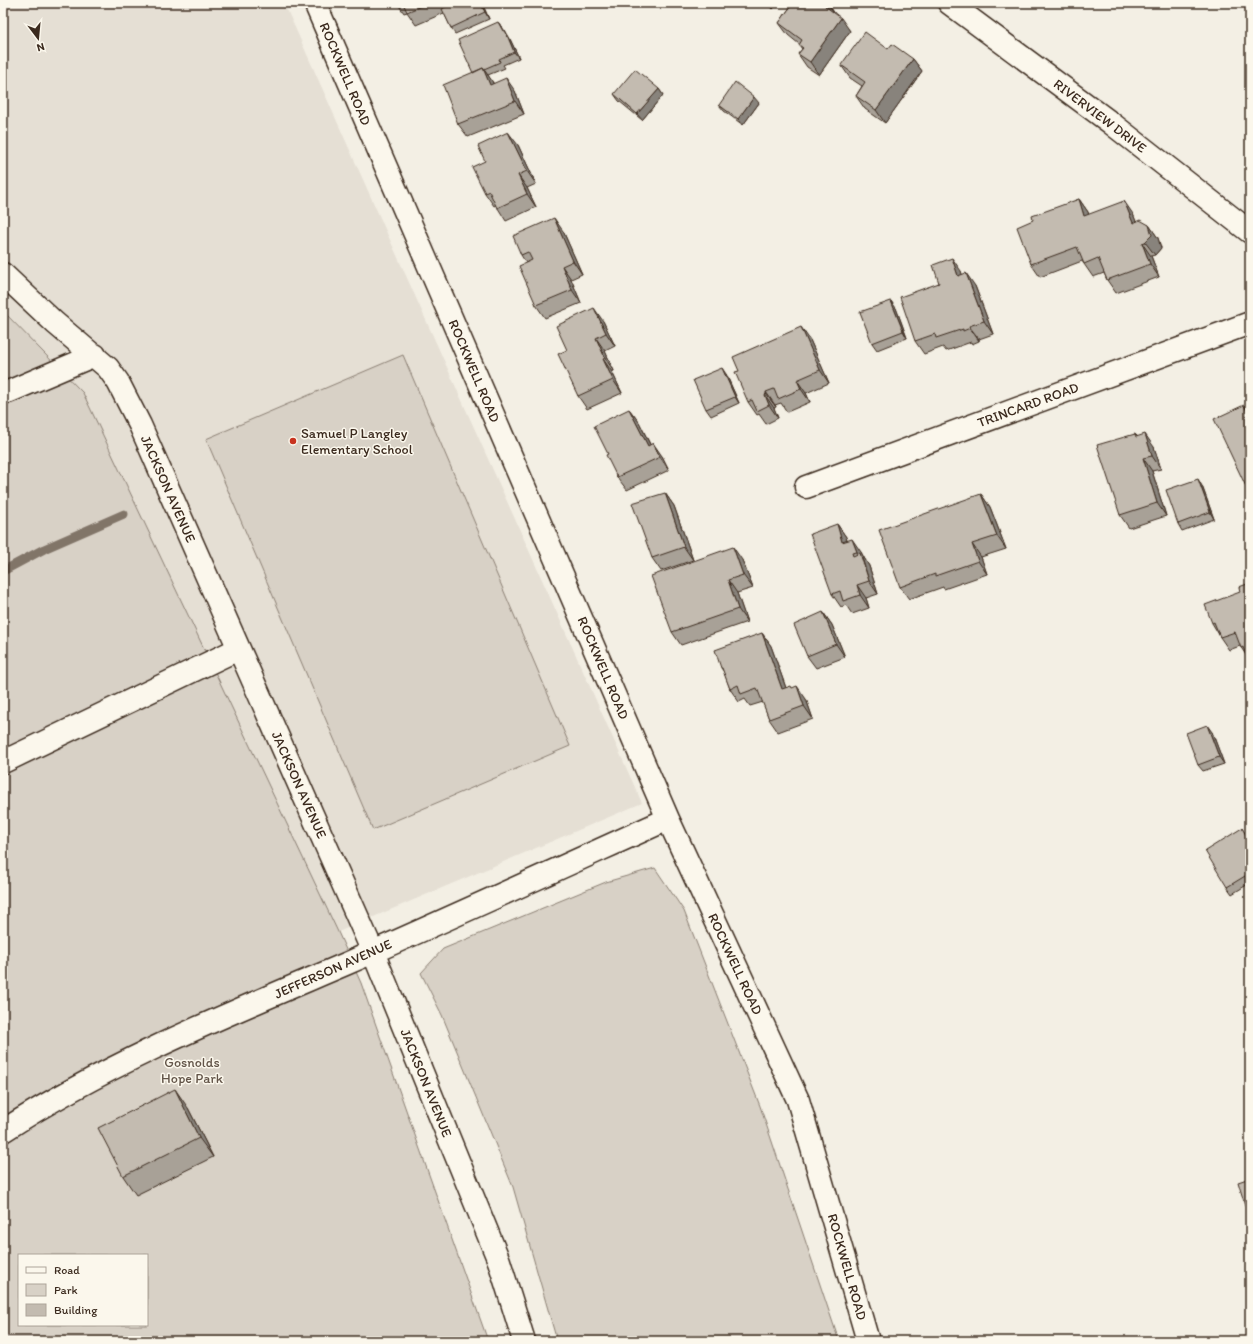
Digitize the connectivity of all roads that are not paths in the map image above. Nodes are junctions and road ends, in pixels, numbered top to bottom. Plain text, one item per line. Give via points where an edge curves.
1 (315, 3) edge
2 (949, 3) edge
3 (1250, 232) edge
4 (3, 274) edge
5 (1250, 322) edge
6 (95, 356) junction
7 (8, 392) dead end
8 (806, 487) dead end
9 (238, 649) junction
10 (3, 762) edge
11 (668, 819) junction
12 (373, 952) junction
13 (3, 1131) edge
14 (524, 1341) edge
15 (868, 1341) edge

1 - 11 street, ROCKWELL ROAD
2 - 3 street, RIVERVIEW DRIVE via 1111,123
4 - 6 street, JACKSON AVENUE
5 - 8 street, TRINCARD ROAD
6 - 7 street
6 - 9 street, JACKSON AVENUE via 118,382 140,425
9 - 10 street
9 - 12 street, JACKSON AVENUE
11 - 12 street, JEFFERSON AVENUE
11 - 15 street, ROCKWELL ROAD via 798,1100
12 - 13 street, JEFFERSON AVENUE via 167,1041 38,1108
12 - 14 street, JACKSON AVENUE via 499,1261

